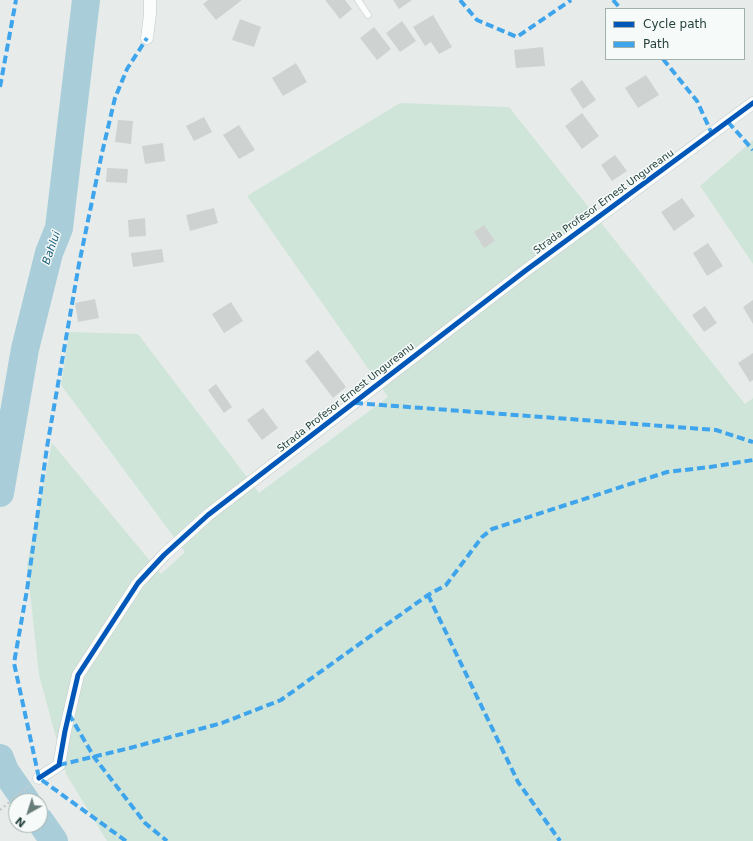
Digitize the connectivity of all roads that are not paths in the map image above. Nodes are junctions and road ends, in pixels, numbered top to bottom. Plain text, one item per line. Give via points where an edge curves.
1 (150, 0) edge
2 (358, 0) edge
3 (368, 15) dead end
4 (147, 38) dead end
5 (753, 103) edge
6 (39, 778) road end

1 - 4 street
2 - 3 lane
5 - 6 street, Strada Profesor Ernest Ungureanu via 525,271 208,515 164,555 138,583 78,675 58,765

